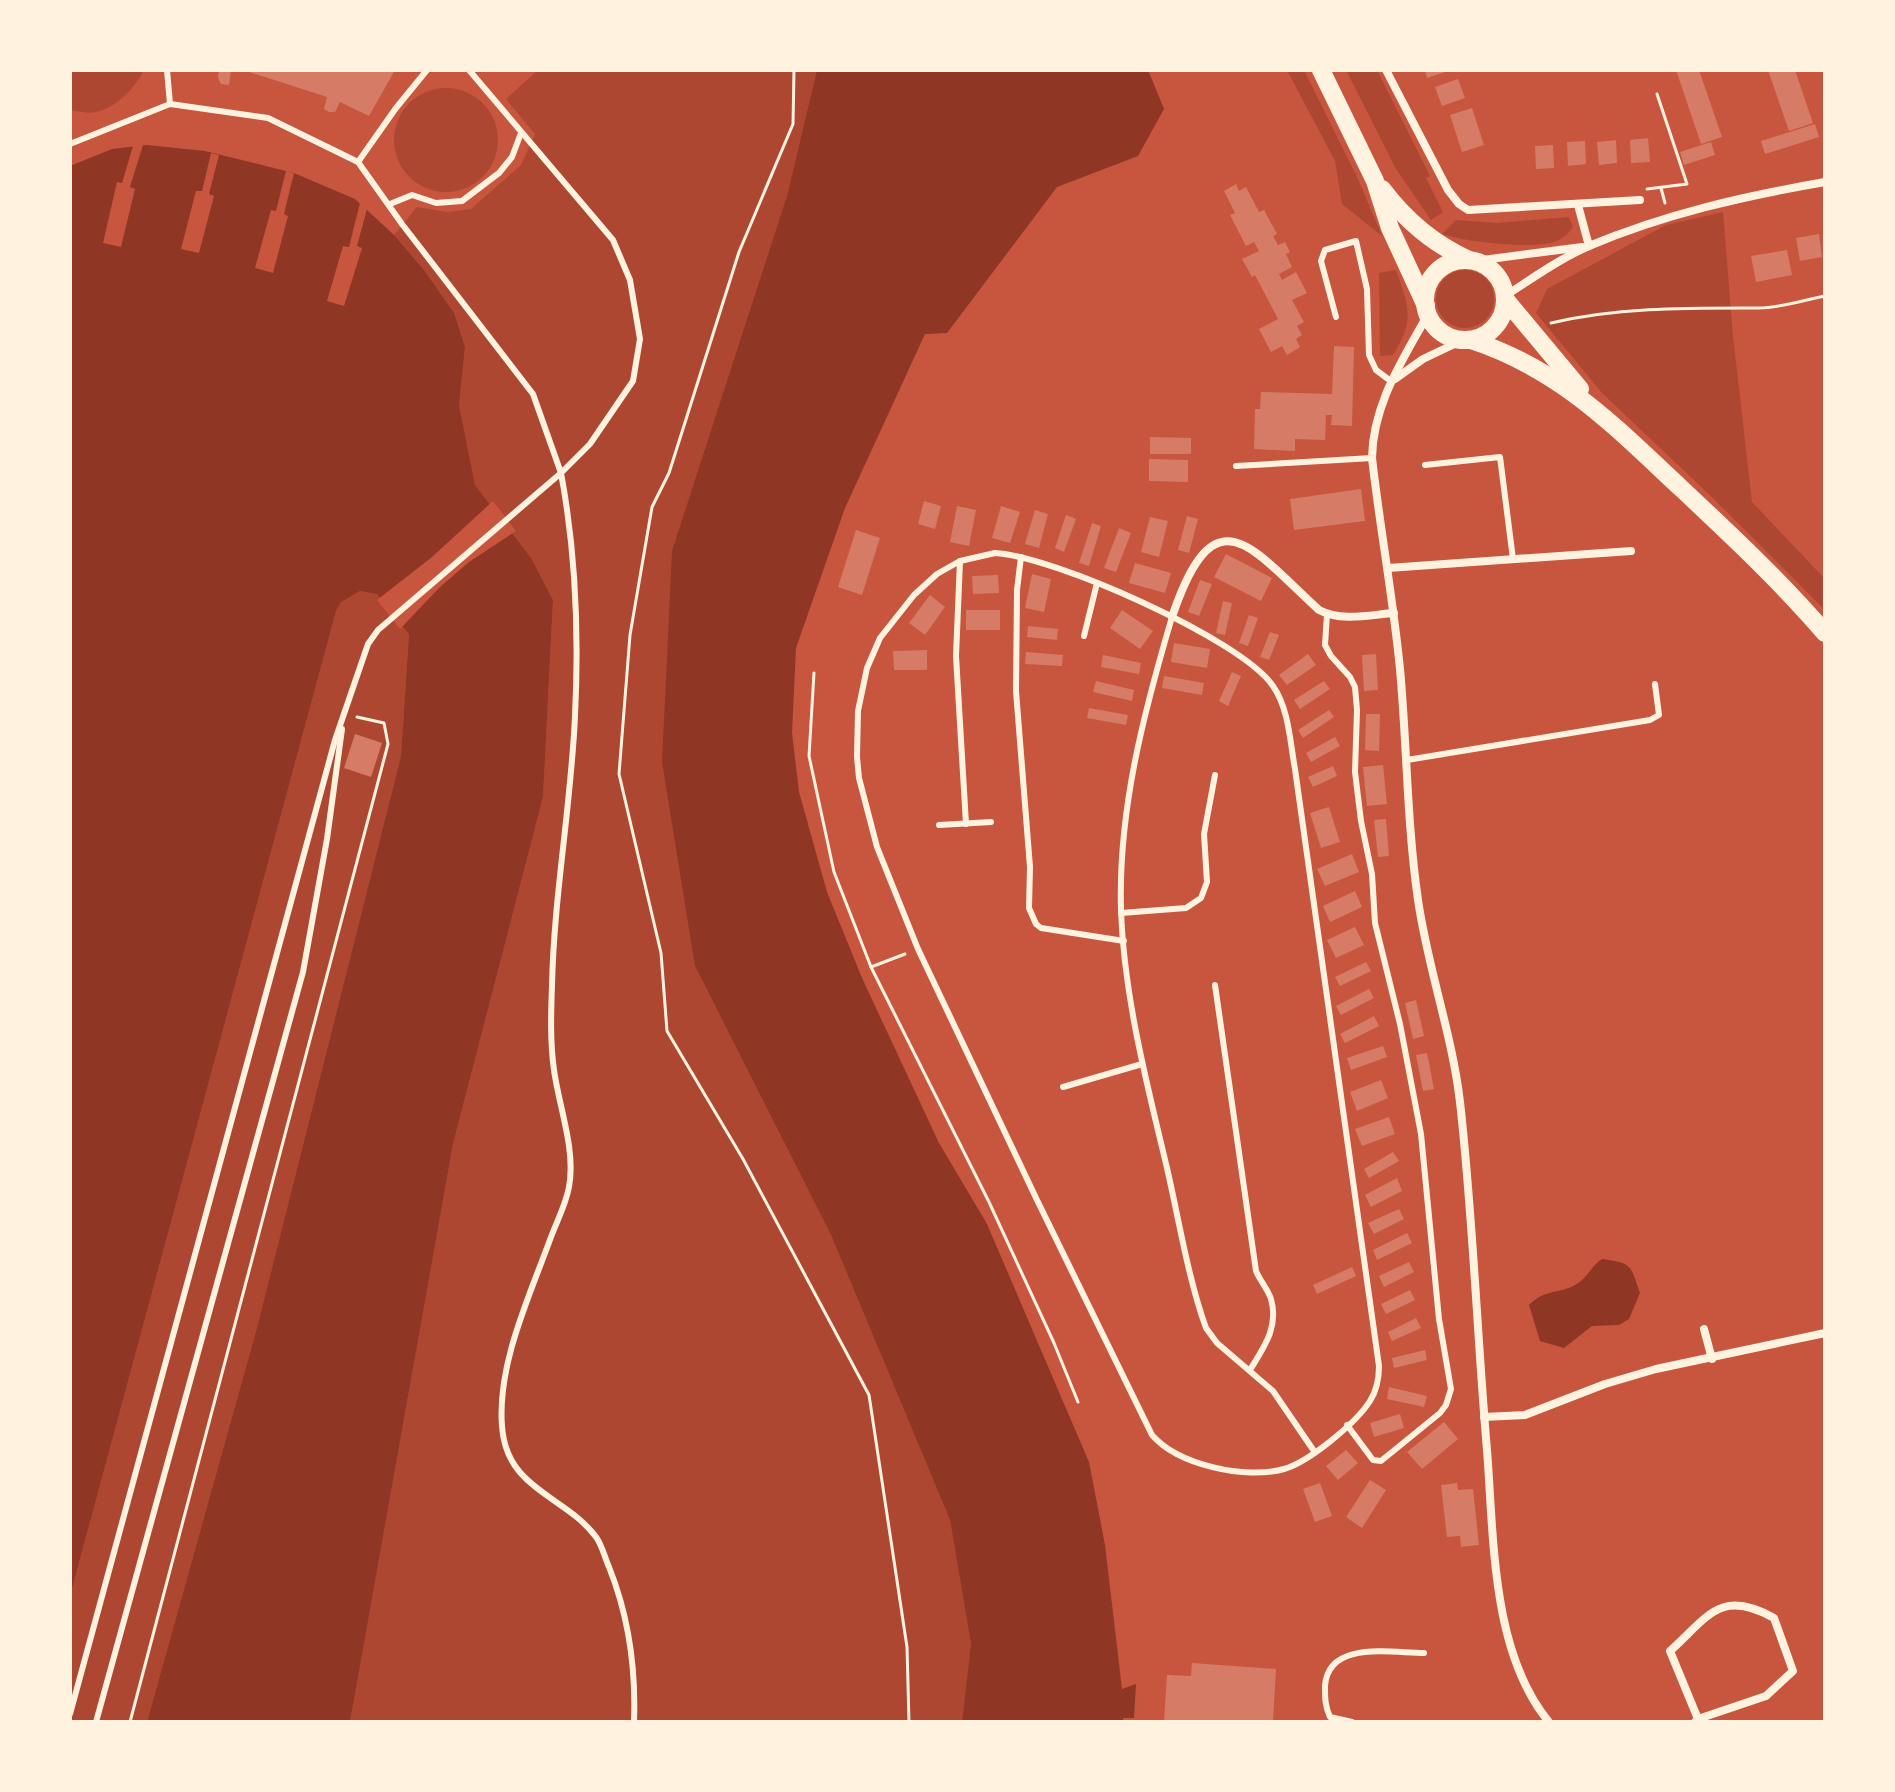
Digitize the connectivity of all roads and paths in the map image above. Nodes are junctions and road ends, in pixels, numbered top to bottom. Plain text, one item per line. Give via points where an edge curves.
1 (167, 70) edge
2 (427, 70) edge
3 (469, 70) edge
4 (794, 70) edge
5 (1321, 70) edge
6 (1386, 70) edge
7 (1657, 94) dead end
8 (170, 104) junction
9 (521, 133) junction
10 (70, 144) edge
11 (358, 162) junction
12 (1375, 181) junction
13 (1825, 182) edge
14 (1661, 188) junction
15 (1640, 200) joint
16 (390, 204) junction
17 (1578, 205) junction
18 (1666, 206) dead end
19 (1589, 246) junction
20 (1472, 261) junction
21 (1825, 296) edge
22 (1505, 297) junction
23 (1427, 310) junction
24 (1336, 317) dead end
25 (1533, 332) junction
26 (1467, 340) junction
27 (1392, 382) junction
28 (1598, 410) junction
29 (1372, 458) junction
30 (1425, 465) dead end
31 (1236, 466) dead end
32 (561, 473) junction
33 (1631, 551) dead end
34 (1021, 557) junction
35 (1513, 559) junction
36 (960, 561) junction
37 (1388, 568) junction
38 (1097, 583) junction
39 (1394, 613) junction
40 (1327, 614) junction
41 (1172, 617) junction
42 (1825, 633) edge
43 (1084, 636) dead end
44 (814, 673) dead end
45 (1655, 684) dead end
46 (344, 714) junction
47 (355, 717) dead end
48 (1407, 760) junction
49 (1215, 775) dead end
50 (991, 822) dead end
51 (966, 824) junction
52 (939, 825) dead end
53 (1121, 913) junction
54 (1124, 941) junction
55 (918, 949) junction
56 (871, 967) junction
57 (1215, 985) dead end
58 (1142, 1064) junction
59 (1063, 1087) dead end
60 (1704, 1329) dead end
61 (1825, 1333) edge
62 (1712, 1359) junction
63 (1250, 1370) junction
64 (1078, 1402) dead end
65 (1484, 1417) junction
66 (1347, 1425) junction
67 (1314, 1451) junction
68 (1424, 1653) dead end
69 (70, 1714) edge
70 (1327, 1719) edge
71 (1696, 1720) edge
72 (96, 1722) edge
73 (130, 1722) edge
74 (634, 1722) edge
75 (909, 1722) edge
76 (1352, 1722) edge
77 (1549, 1722) edge

1 - 8 lane
2 - 11 lane
3 - 9 lane
4 - 75 path via 793,124 739,252 669,473 652,507 630,635 619,774 661,953 667,1031 743,1159 869,1395 907,1647
5 - 12 main road
6 - 17 street via 1459,204 1476,211
7 - 14 path via 1687,184
8 - 10 lane
8 - 11 lane via 268,118
9 - 16 lane via 499,173 462,201 436,203 412,195
9 - 32 lane via 613,240 630,280 640,339 633,381 590,444
11 - 16 lane
12 - 20 main road via 1418,229
12 - 23 main road
13 - 19 street via 1736,198
14 - 15 path via 1638,191
14 - 18 path
15 - 17 street
16 - 32 lane via 533,394
17 - 19 street
19 - 20 street
19 - 22 street
20 - 22 main road via 1496,274
20 - 23 main road via 1448,264 1437,272 1426,291
21 - 25 path via 1760,308 1600,314 1543,324
22 - 25 main road
22 - 26 main road via 1495,327
23 - 26 main road via 1442,332
23 - 27 street
24 - 27 lane via 1321,261 1325,250 1356,241 1367,289 1369,355 1376,370
25 - 28 main road
26 - 27 street via 1423,359
26 - 28 main road via 1530,363
27 - 29 street via 1377,415
28 - 42 main road via 1751,554
29 - 31 lane
29 - 37 street
30 - 35 lane via 1500,457
32 - 46 lane via 378,630 368,644
32 - 74 lane via 574,564 576,686 554,943 552,1044 569,1187 501,1390 502,1431 510,1460 536,1490 572,1513 597,1538 620,1594 631,1645
33 - 35 street
34 - 36 lane via 995,553
34 - 38 lane
34 - 54 lane via 1016,667 1029,908 1036,924 1048,931
35 - 37 street
36 - 51 lane via 956,656
36 - 55 lane via 925,584 880,638 858,711 857,757 866,813
37 - 39 street
38 - 41 lane
38 - 43 lane
39 - 40 street
39 - 48 street
40 - 41 street via 1264,558 1229,539 1214,544 1200,559
40 - 66 lane via 1325,645 1350,677 1356,698 1358,796 1378,938 1421,1134 1451,1389 1440,1413 1381,1461 1373,1460
41 - 53 lane via 1133,774
41 - 66 lane via 1259,670 1279,696 1288,725 1379,1350 1376,1389
44 - 56 path via 809,756 834,872
45 - 48 lane via 1659,715 1650,720
46 - 69 lane
46 - 72 lane via 303,972
47 - 73 path via 384,723 388,744
48 - 65 street via 1419,905 1460,1104
49 - 53 lane via 1204,834 1207,882 1201,898 1186,908
50 - 51 lane
51 - 52 lane
53 - 54 lane
54 - 58 lane
55 - 56 path
55 - 67 lane via 1152,1435 1187,1459 1250,1473 1284,1469
56 - 64 path via 989,1202
57 - 63 lane via 1256,1271 1271,1299 1273,1317 1271,1335
58 - 59 lane
58 - 63 lane via 1203,1319 1210,1335
60 - 62 street
61 - 62 street
62 - 65 street via 1631,1377 1525,1415
63 - 67 lane via 1273,1391
65 - 77 street via 1506,1626 1523,1681
66 - 67 lane
68 - 70 lane via 1354,1653 1339,1658 1326,1675
70 - 76 lane
71 - 71 street via 1766,1696 1793,1671 1774,1618 1745,1605 1720,1606 1670,1651

